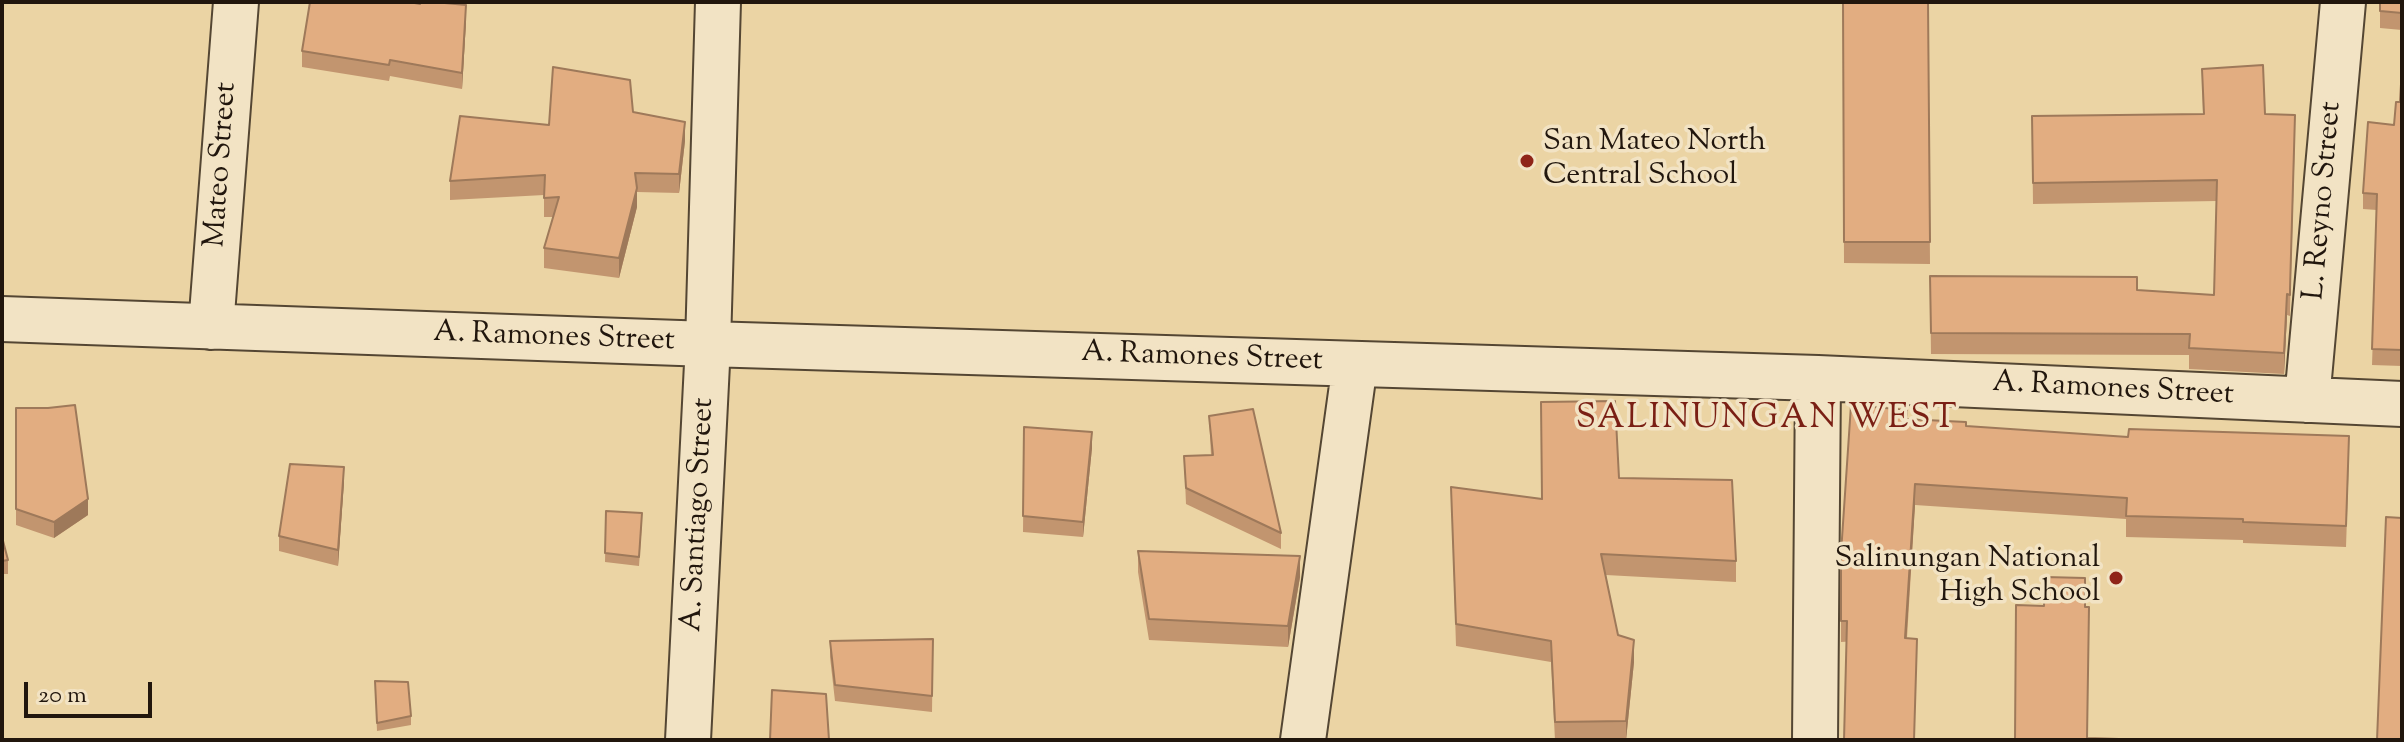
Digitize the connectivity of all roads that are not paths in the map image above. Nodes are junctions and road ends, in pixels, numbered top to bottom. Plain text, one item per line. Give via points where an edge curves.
1 (236, 2) edge
2 (718, 2) edge
3 (2343, 2) edge
4 (2, 319) edge
5 (211, 327) junction
6 (708, 344) junction
7 (1355, 364) junction
8 (1818, 378) junction
9 (2307, 400) junction
10 (2402, 404) edge
11 (688, 740) edge
12 (1303, 740) edge
13 (1815, 740) edge

1 - 5 street, Mateo Street
2 - 6 street, A. Santiago Street
3 - 9 street, L. Reyno Street
4 - 5 street, A. Ramones Street
5 - 6 street, A. Ramones Street
6 - 7 street, A. Ramones Street
6 - 11 street, A. Santiago Street
7 - 8 street, A. Ramones Street
7 - 12 street
8 - 9 street, A. Ramones Street
8 - 13 street
9 - 10 street, A. Ramones Street

